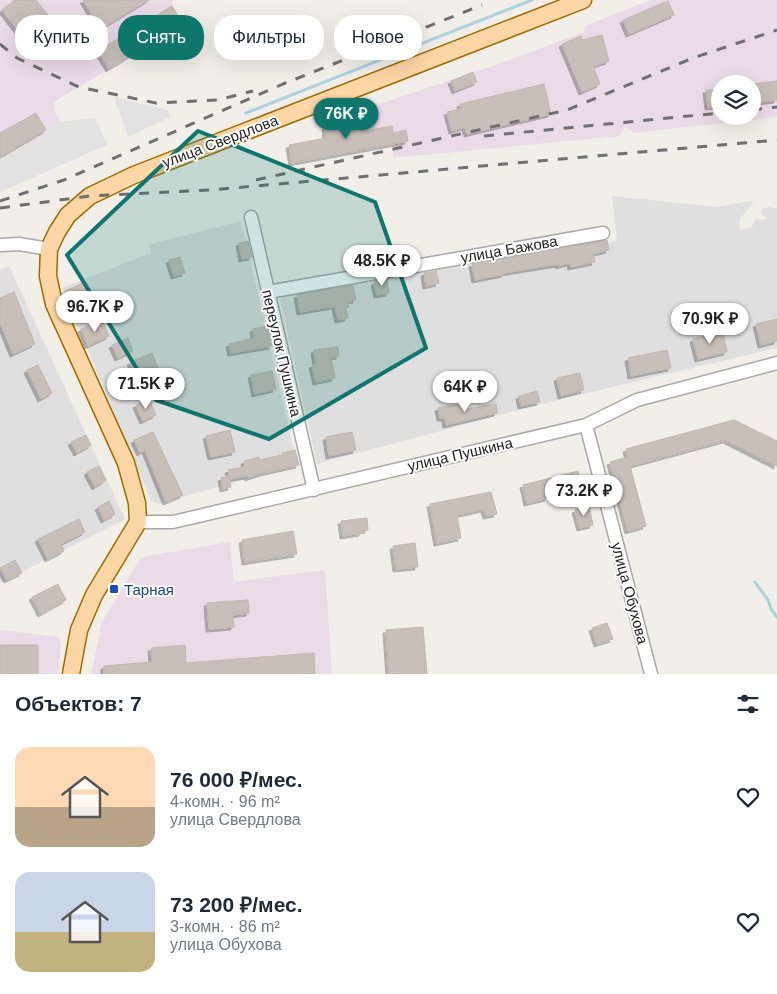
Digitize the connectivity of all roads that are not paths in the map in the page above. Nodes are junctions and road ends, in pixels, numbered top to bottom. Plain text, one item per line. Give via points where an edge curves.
1 (583, 0) edge
2 (251, 217) dead end
3 (603, 232) dead end
4 (0, 244) edge
5 (49, 249) junction
6 (268, 292) junction
7 (777, 364) edge
8 (586, 425) junction
9 (314, 490) junction
10 (138, 522) junction
11 (71, 674) edge
12 (651, 674) edge

1 - 5 main road, улица Свердлова via 125,179 90,196 68,215
2 - 6 street, переулок Пушкина
3 - 6 street, улица Бажова
4 - 5 street
5 - 10 main road via 48,276 54,304 126,464 137,503
6 - 9 street, переулок Пушкина
7 - 8 street, улица Пушкина via 637,400
8 - 9 street, улица Пушкина
8 - 12 street, улица Обухова
9 - 10 street, улица Пушкина via 174,522
10 - 11 main road via 94,595 80,630

